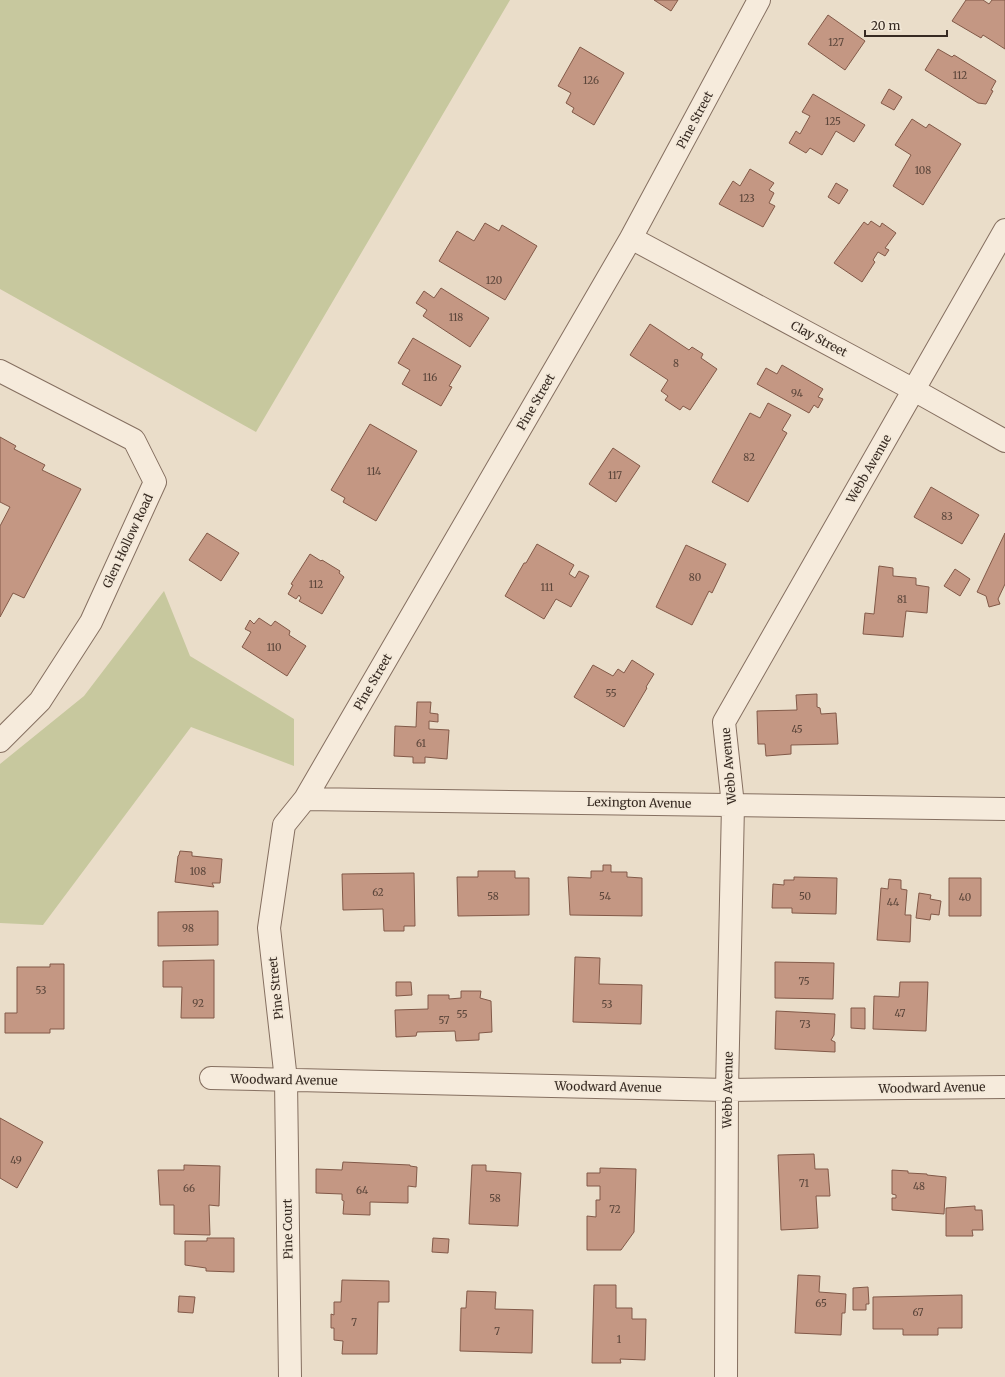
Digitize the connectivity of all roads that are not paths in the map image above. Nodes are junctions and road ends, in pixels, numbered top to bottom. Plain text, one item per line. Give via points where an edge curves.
1 (759, 0) edge
2 (1005, 230) edge
3 (631, 238) junction
4 (0, 371) edge
5 (914, 390) junction
6 (1005, 441) edge
7 (0, 741) edge
8 (305, 799) junction
9 (733, 805) junction
10 (1005, 809) edge
11 (210, 1078) dead end
12 (286, 1080) junction
13 (1005, 1087) edge
14 (727, 1090) junction
15 (290, 1377) edge
16 (726, 1377) edge

1 - 3 street, Pine Street
2 - 5 street, Webb Avenue
3 - 5 street, Clay Street
3 - 8 street, Pine Street
4 - 7 street, Glen Hollow Road via 134,440 155,482 91,622 40,701
5 - 6 street, Clay Street
5 - 9 street, Webb Avenue via 724,722
8 - 9 street, Lexington Avenue
8 - 12 street, Pine Street via 284,825 269,928
9 - 10 street, Lexington Avenue
9 - 14 street, Webb Avenue
11 - 12 street, Woodward Avenue
12 - 14 street, Woodward Avenue
12 - 15 street, Pine Court
13 - 14 street, Woodward Avenue
14 - 16 street, Webb Avenue

